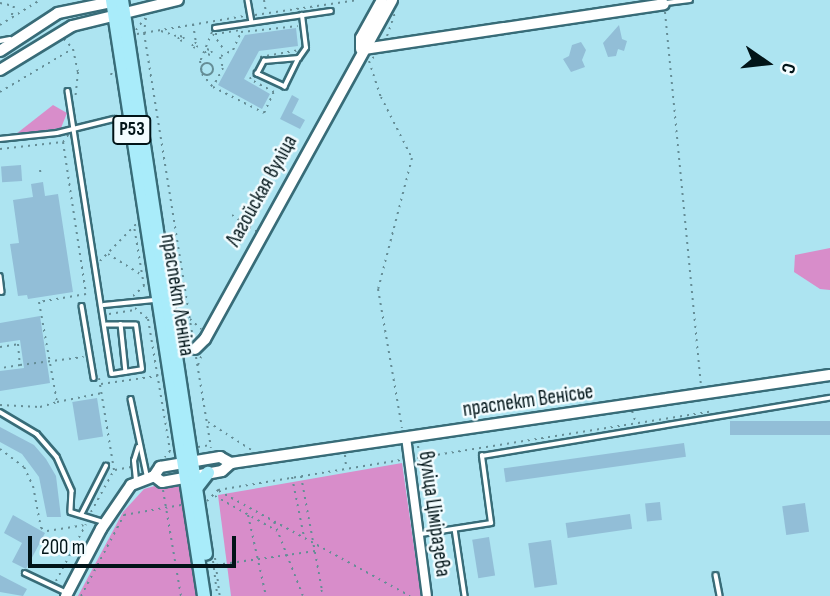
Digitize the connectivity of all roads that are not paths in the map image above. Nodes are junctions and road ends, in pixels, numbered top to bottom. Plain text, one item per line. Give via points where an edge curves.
1 (117, 0) edge
2 (178, 0) edge
3 (248, 0) edge
4 (382, 0) edge
5 (690, 0) edge
6 (70, 4) edge
7 (664, 4) joint
8 (394, 5) edge
9 (331, 11) dead end
10 (302, 15) junction
11 (120, 17) junction
12 (250, 23) junction
13 (38, 25) junction
14 (215, 28) dead end
15 (19, 38) junction
16 (47, 40) junction
17 (0, 41) edge
18 (361, 50) junction
19 (0, 51) edge
20 (299, 58) junction
21 (0, 70) edge
22 (68, 91) dead end
23 (114, 119) dead end
24 (75, 128) junction
25 (0, 139) edge
26 (0, 276) edge
27 (2, 292) dead end
28 (158, 297) junction
29 (104, 305) junction
30 (82, 306) dead end
31 (121, 324) junction
32 (107, 325) junction
33 (195, 349) road end
34 (125, 372) junction
35 (830, 375) edge
36 (94, 378) dead end
37 (830, 398) edge
38 (131, 399) dead end
39 (0, 412) edge
40 (411, 436) junction
41 (138, 448) junction
42 (189, 462) junction
43 (231, 463) junction
44 (106, 466) dead end
45 (200, 477) junction
46 (150, 479) junction
47 (81, 515) junction
48 (104, 523) junction
49 (455, 529) junction
50 (419, 534) junction
51 (25, 573) dead end
52 (716, 575) dead end
53 (66, 594) edge
54 (204, 596) edge
55 (212, 596) edge
56 (427, 596) edge
57 (465, 596) edge
58 (720, 596) edge

1 - 6 main road
1 - 11 main road, праспект Леніна / Р53
2 - 11 main road
3 - 12 lane
4 - 18 main road, Лагойская вуліца via 360,38
5 - 7 lane
6 - 13 main road
7 - 18 main road
8 - 18 main road, Лагойская вуліца
9 - 10 lane
10 - 12 lane
10 - 20 lane via 306,48
11 - 16 main road via 72,26
11 - 28 main road, праспект Леніна / Р53
12 - 14 lane
13 - 15 main road
13 - 16 main road
15 - 17 lane
15 - 19 main road
16 - 21 main road
18 - 33 main road, Лагойская вуліца
20 - 20 lane via 264,61 257,74 285,87
22 - 24 lane
23 - 24 lane
24 - 25 lane
24 - 29 lane
26 - 27 lane
28 - 29 lane
28 - 42 main road, праспект Леніна / Р53
29 - 32 lane
30 - 36 lane
31 - 32 lane
31 - 34 lane
31 - 34 lane via 136,325 142,369
32 - 34 lane via 112,374
35 - 40 main road, праспект Венісье
37 - 49 lane via 482,456 491,523
38 - 41 lane
39 - 47 lane via 37,434 57,457 72,491 71,512
40 - 43 main road, праспект Венісье
40 - 50 street, вуліца Ціміразева via 409,459
41 - 46 lane
41 - 46 lane via 134,461
42 - 43 main road, праспект Венісье via 213,458
42 - 45 main road, праспект Леніна / Р53
42 - 46 main road, праспект Венісье via 160,467
43 - 45 main road, праспект Венісье
44 - 47 lane
45 - 46 main road
45 - 54 main road, праспект Леніна / Р53
45 - 55 main road, праспект Леніна / Р53
46 - 48 main road
47 - 48 lane
48 - 53 main road
49 - 50 lane
49 - 57 lane
50 - 56 street, вуліца Ціміразева
51 - 53 lane
52 - 58 lane

